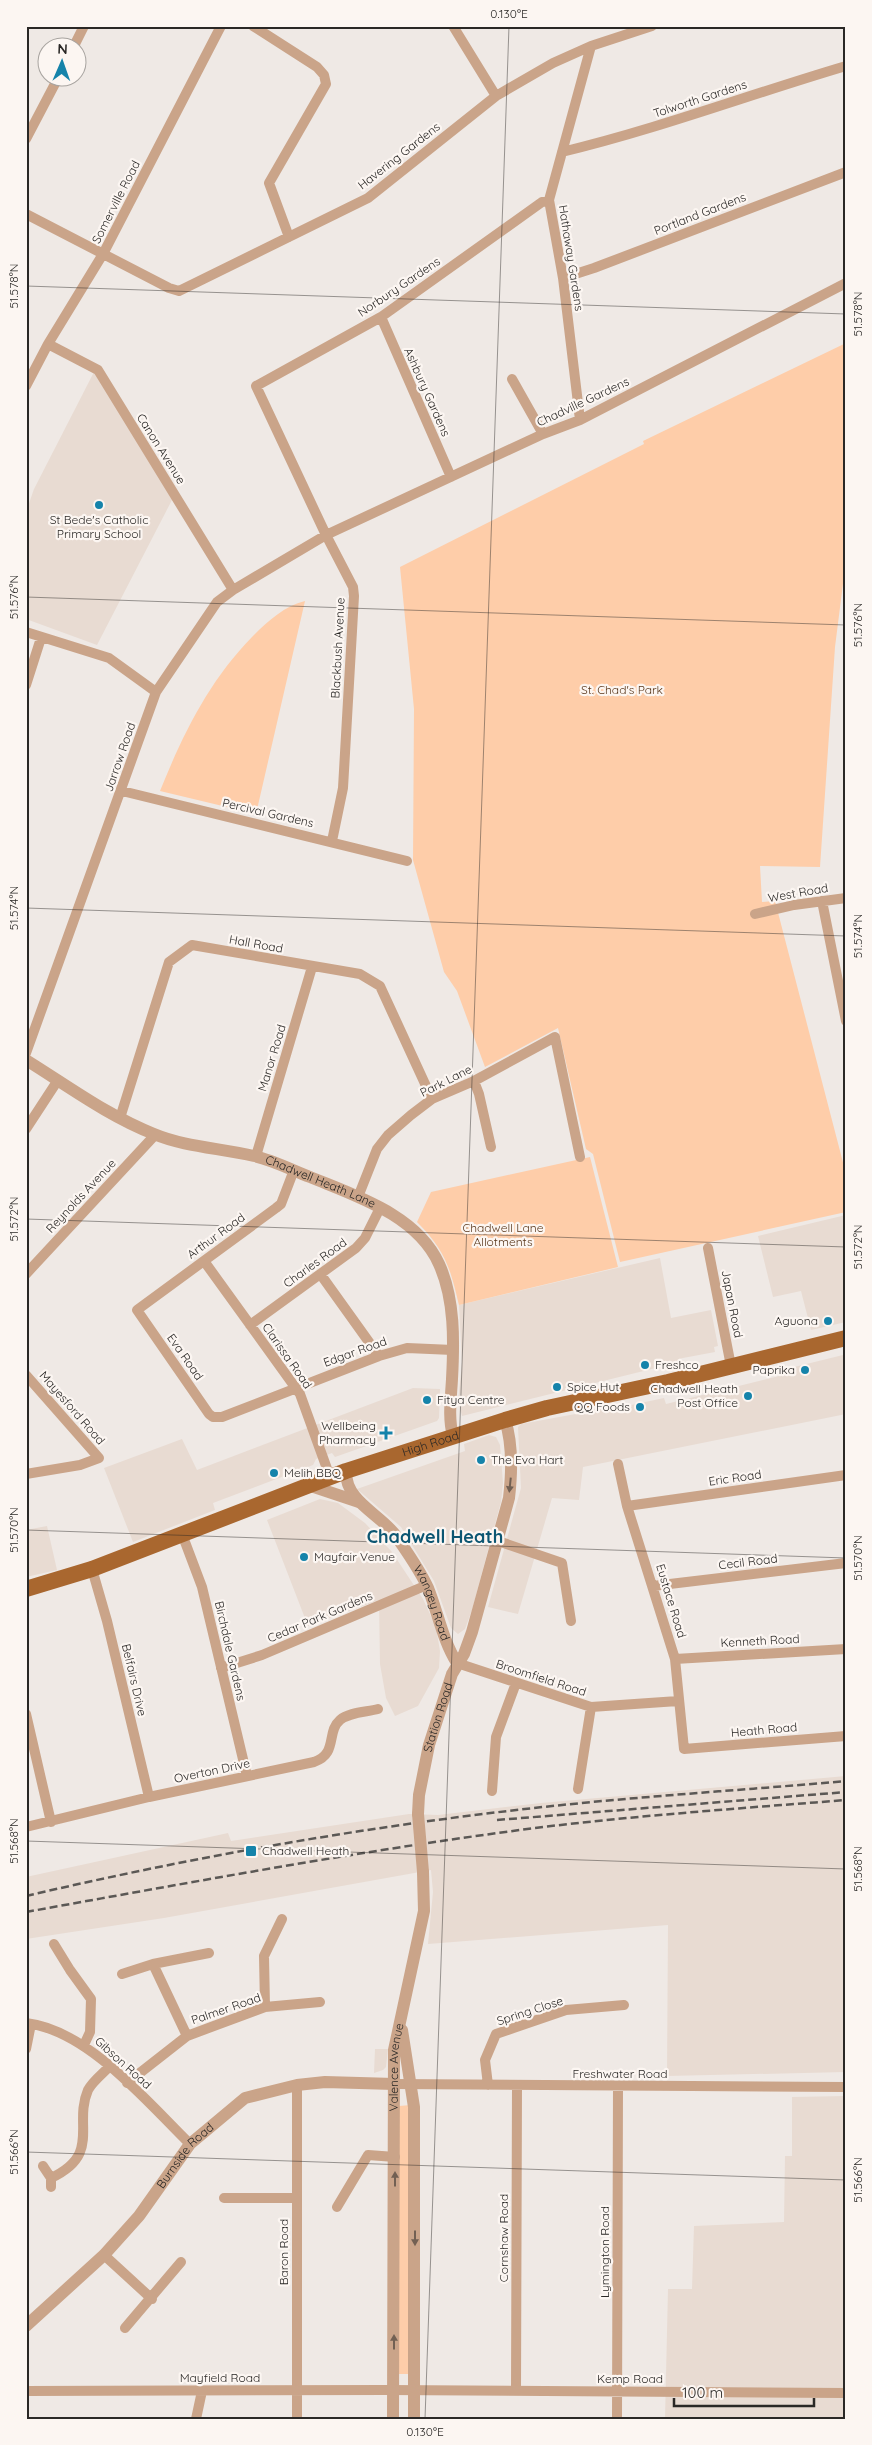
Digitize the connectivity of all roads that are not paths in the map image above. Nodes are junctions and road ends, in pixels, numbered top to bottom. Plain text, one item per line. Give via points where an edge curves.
1 (84, 26) edge
2 (221, 26) edge
3 (253, 26) edge
4 (453, 26) edge
5 (652, 26) edge
6 (78, 38) edge
7 (591, 46) junction
8 (846, 66) edge
9 (53, 88) edge
10 (496, 96) junction
11 (26, 139) edge
12 (562, 152) junction
13 (846, 172) edge
14 (549, 200) junction
15 (26, 214) edge
16 (289, 237) junction
17 (103, 254) junction
18 (563, 278) junction
19 (846, 283) edge
20 (381, 317) junction
21 (48, 344) junction
22 (512, 379) dead end
23 (26, 386) edge
24 (256, 386) joint
25 (580, 420) junction
26 (543, 434) junction
27 (451, 477) junction
28 (326, 535) junction
29 (233, 590) junction
30 (26, 632) edge
31 (41, 638) junction
32 (26, 685) edge
33 (156, 692) junction
34 (122, 791) junction
35 (332, 841) junction
36 (407, 861) dead end
37 (846, 898) edge
38 (822, 901) junction
39 (755, 914) dead end
40 (312, 966) junction
41 (843, 998) edge
42 (846, 1021) edge
43 (26, 1053) edge
44 (26, 1060) edge
45 (58, 1080) junction
46 (474, 1081) junction
47 (432, 1099) junction
48 (120, 1118) junction
49 (26, 1130) edge
50 (155, 1135) junction
51 (490, 1147) dead end
52 (256, 1156) junction
53 (580, 1157) dead end
54 (294, 1170) junction
55 (358, 1197) junction
56 (380, 1208) junction
57 (708, 1248) dead end
58 (204, 1261) junction
59 (26, 1274) edge
60 (320, 1276) junction
61 (137, 1310) joint
62 (250, 1325) junction
63 (846, 1338) edge
64 (453, 1350) junction
65 (379, 1356) junction
66 (731, 1366) junction
67 (26, 1375) edge
68 (296, 1389) junction
69 (213, 1417) joint
70 (505, 1420) junction
71 (453, 1436) junction
72 (618, 1464) dead end
73 (346, 1471) junction
74 (26, 1474) edge
75 (846, 1475) edge
76 (330, 1477) junction
77 (308, 1485) junction
78 (359, 1502) junction
79 (627, 1506) junction
80 (182, 1534) junction
81 (498, 1541) junction
82 (846, 1563) edge
83 (92, 1569) junction
84 (427, 1585) junction
85 (653, 1586) junction
86 (26, 1589) edge
87 (571, 1622) dead end
88 (445, 1638) junction
89 (468, 1642) junction
90 (846, 1649) edge
91 (675, 1658) junction
92 (457, 1663) junction
93 (221, 1668) junction
94 (516, 1684) junction
95 (678, 1701) junction
96 (591, 1707) junction
97 (378, 1709) dead end
98 (26, 1714) edge
99 (846, 1736) edge
100 (684, 1749) joint
101 (247, 1776) junction
102 (578, 1789) dead end
103 (492, 1791) dead end
104 (149, 1797) junction
105 (50, 1822) junction
106 (26, 1827) edge
107 (282, 1919) dead end
108 (54, 1944) dead end
109 (209, 1953) dead end
110 (153, 1964) junction
111 (122, 1974) dead end
112 (320, 2002) dead end
113 (624, 2005) dead end
114 (265, 2007) junction
115 (29, 2023) edge
116 (401, 2023) junction
117 (187, 2036) junction
118 (84, 2045) junction
119 (26, 2049) edge
120 (109, 2067) junction
121 (127, 2083) junction
122 (394, 2084) junction
123 (412, 2084) junction
124 (297, 2085) junction
125 (488, 2085) junction
126 (517, 2085) junction
127 (618, 2086) junction
128 (846, 2087) edge
129 (190, 2144) junction
130 (395, 2157) junction
131 (42, 2166) dead end
132 (224, 2198) dead end
133 (296, 2198) junction
134 (337, 2207) dead end
135 (104, 2255) junction
136 (181, 2262) dead end
137 (152, 2299) junction
138 (26, 2326) edge
139 (125, 2328) dead end
140 (393, 2390) junction
141 (26, 2391) edge
142 (202, 2391) junction
143 (297, 2391) junction
144 (414, 2391) junction
145 (516, 2391) junction
146 (617, 2392) junction
147 (846, 2393) edge
148 (196, 2419) edge
149 (297, 2419) edge
150 (393, 2419) edge
151 (414, 2419) edge
152 (616, 2419) edge

1 - 6 street
2 - 17 street, Somerville Road
3 - 16 street via 317,67 326,84 269,183
4 - 10 street
5 - 7 street, Havering Gardens
7 - 10 street, Havering Gardens via 553,63
7 - 12 street, Hathaway Gardens
8 - 12 street, Tolworth Gardens via 693,116
9 - 11 street
10 - 16 street, Havering Gardens via 368,198
12 - 14 street, Hathaway Gardens
13 - 18 street, Portland Gardens
14 - 18 street, Hathaway Gardens
14 - 20 street, Norbury Gardens
15 - 17 street
16 - 17 street, Havering Gardens via 179,291
17 - 21 street, Somerville Road
18 - 25 street, Hathaway Gardens
19 - 25 street, Chadville Gardens
20 - 24 street, Norbury Gardens
20 - 27 street, Ashbury Gardens
21 - 23 street, Somerville Road
21 - 29 street, Canon Avenue via 98,370
22 - 26 street
24 - 28 street, Blackbush Avenue
25 - 26 street, Chadville Gardens
26 - 27 street, Chadville Gardens
27 - 28 street, Chadville Gardens
28 - 29 street, Jarrow Road
28 - 35 street, Blackbush Avenue via 353,587 354,596 343,788
29 - 33 street, Jarrow Road via 217,602
30 - 31 street
31 - 32 street
31 - 33 street via 108,658
33 - 34 street, Jarrow Road
34 - 35 street, Percival Gardens
34 - 43 street, Jarrow Road
35 - 36 street, Percival Gardens
37 - 38 street, West Road
38 - 39 street, West Road
38 - 41 street
40 - 47 street, Hall Road via 360,974 380,986
40 - 48 street, Hall Road via 192,945 170,962
40 - 52 street, Manor Road
41 - 42 street
44 - 45 street, Chadwell Heath Lane
45 - 48 street, Chadwell Heath Lane
45 - 49 street
46 - 47 street, Park Lane
46 - 51 street
46 - 53 street, Park Lane via 555,1037
47 - 55 street, Park Lane via 388,1135 377,1149
48 - 50 street, Chadwell Heath Lane
50 - 52 street, Chadwell Heath Lane
50 - 59 street, Reynolds Avenue
52 - 54 street, Chadwell Heath Lane
54 - 55 street, Chadwell Heath Lane
54 - 58 street, Arthur Road via 281,1204
55 - 56 street, Chadwell Heath Lane
56 - 60 street, Charles Road via 365,1238
56 - 64 street, Chadwell Heath Lane via 402,1220 420,1237 439,1263 451,1311
57 - 66 street, Japan Road
58 - 61 street, Arthur Road
58 - 62 street, Clarissa Road
60 - 62 street, Charles Road
60 - 65 street
61 - 69 street, Eva Road
62 - 68 street, Clarissa Road
63 - 66 main road, High Road
64 - 65 street, Edgar Road via 407,1348
64 - 71 street, Chadwell Heath Lane via 450,1422
65 - 68 street, Edgar Road
66 - 70 main road, High Road
67 - 74 street, Mayesford Road via 99,1458 80,1465
68 - 69 street, Edgar Road via 222,1417
68 - 76 street, Clarissa Road
70 - 71 main road, High Road
70 -> 81 street, Station Road via 510,1439 511,1482
71 - 73 main road, High Road
72 - 79 street, Eustace Road
73 - 76 main road, High Road
73 - 78 street, Wangey Road via 348,1483
75 - 79 street, Eric Road
76 - 77 main road, High Road
77 - 78 street, Wangey Road
77 - 80 main road, High Road
78 - 84 street, Wangey Road via 395,1534
79 - 85 street, Eustace Road
80 - 83 main road, High Road
80 - 93 street, Birchdale Gardens via 202,1587
81 - 87 street via 562,1563
81 - 89 street, Station Road
82 - 85 street, Cecil Road
83 - 86 main road, High Road
83 - 104 street, Belfairs Drive
84 - 88 street, Wangey Road
84 - 93 street, Cedar Park Gardens via 270,1651
85 - 91 street, Eustace Road
88 - 89 street
88 - 92 street, Wangey Road
89 - 92 street, Station Road
90 - 91 street, Kenneth Road
91 - 95 street, Eustace Road
92 - 94 street, Broomfield Road
92 - 116 street, Station Road, bridge via 430,1745 419,1795 424,1911
93 - 101 street, Birchdale Gardens
94 - 96 street, Broomfield Road
94 - 103 street via 496,1737
95 - 96 street, Broomfield Road
95 - 100 street, Eustace Road
96 - 102 street
97 - 101 street, Overton Drive via 340,1720 323,1759
98 - 105 street
99 - 100 street, Heath Road
101 - 104 street, Overton Drive
104 - 105 street, Overton Drive
105 - 106 street, Overton Drive
107 - 114 street via 264,1956
108 - 118 street via 91,1999 90,2032
109 - 110 street
110 - 111 street
110 - 117 street
112 - 114 street, Palmer Road
113 - 125 street, Spring Close via 566,2010 496,2034 485,2060
114 - 117 street, Palmer Road
115 - 118 street, Gibson Road via 51,2028
115 - 119 street
116 - 122 street, Valence Avenue via 394,2050
116 - 123 street, Valence Avenue
117 - 121 street, Palmer Road
118 - 120 street, Gibson Road
120 - 121 street, Gibson Road
120 - 131 street via 88,2088 84,2102 84,2138 78,2154 67,2170 51,2182
121 - 129 street, Gibson Road
122 - 123 street, Freshwater Road
122 - 124 street, Burnside Road via 325,2082
122 - 130 street, Valence Avenue
123 - 125 street, Freshwater Road
123 -> 144 street, Valence Avenue
124 - 129 street, Burnside Road via 245,2098
124 - 133 street, Baron Road
125 - 126 street, Freshwater Road
126 - 127 street, Freshwater Road
126 - 145 street, Cornshaw Road
127 - 128 street, Freshwater Road
127 - 146 street, Lymington Road
129 - 135 street, Burnside Road via 139,2216
130 - 134 street via 368,2156
140 -> 130 street, Valence Avenue
132 - 133 street
133 - 143 street, Baron Road
135 - 137 street
135 - 138 street, Burnside Road
136 - 137 street
137 - 139 street
140 - 143 street, Mayfield Road
140 - 144 street, Mayfield Road
140 - 150 street, Valence Avenue
141 - 142 street, Mayfield Road
142 - 143 street, Mayfield Road
142 - 148 street
143 - 149 street, Baron Road
144 - 145 street, Kemp Road
144 - 151 street, Valence Avenue
145 - 146 street, Kemp Road
146 - 147 street, Kemp Road
146 - 152 street, Lymington Road

